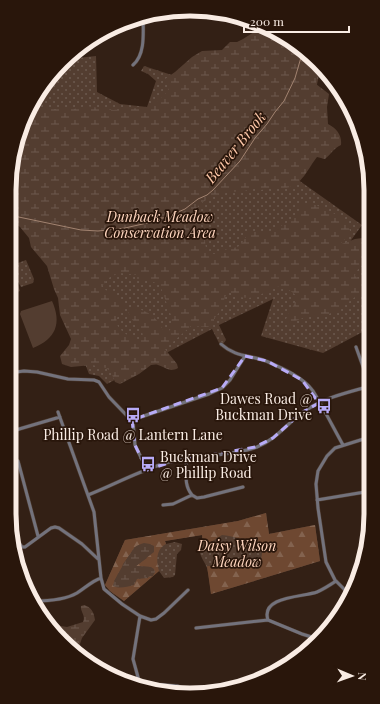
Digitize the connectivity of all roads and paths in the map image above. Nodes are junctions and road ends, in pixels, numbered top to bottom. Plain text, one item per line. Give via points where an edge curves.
1 (143, 23) edge
2 (133, 65) dead end
3 (221, 344) dead end
4 (356, 347) dead end
5 (245, 356) junction
6 (364, 369) edge
7 (16, 372) edge
8 (364, 388) edge
9 (319, 403) junction
10 (58, 412) dead end
11 (60, 417) junction
12 (132, 420) junction
13 (16, 430) edge
14 (364, 439) edge
15 (343, 445) junction
16 (186, 459) junction
17 (18, 461) dead end
18 (147, 470) junction
19 (243, 487) dead end
20 (364, 491) edge
21 (88, 495) junction
22 (192, 495) junction
23 (317, 500) junction
24 (163, 505) dead end
25 (38, 536) junction
26 (18, 541) edge
27 (98, 559) junction
28 (101, 578) junction
29 (336, 581) junction
30 (188, 590) dead end
31 (346, 591) edge
32 (39, 601) edge
33 (140, 616) junction
34 (268, 620) junction
35 (196, 628) dead end
36 (313, 637) edge
37 (139, 680) edge
38 (152, 684) edge
39 (182, 688) edge

1 - 2 street via 141,54
3 - 5 street via 234,353
4 - 6 street
5 - 9 street via 267,361 302,380
5 - 12 street via 222,388
7 - 12 street via 37,372 99,382 109,397
8 - 9 street
9 - 15 street
9 - 16 street via 304,411 273,438 260,445 241,451
10 - 11 street
11 - 13 street
11 - 21 street
12 - 18 street via 135,428 135,445
14 - 15 street
15 - 23 street via 335,448 327,456 318,471
16 - 18 street
16 - 22 street via 185,481
17 - 25 street
18 - 21 street
19 - 22 street via 204,497 197,498
20 - 23 street
21 - 27 street via 96,522
22 - 24 street
23 - 29 street via 326,562
25 - 26 street via 25,547
25 - 27 street via 50,528 59,528
27 - 28 street
28 - 32 street via 70,596
28 - 33 street via 107,592
29 - 31 street
29 - 34 street via 317,592 278,601 266,612
30 - 33 street via 160,617 151,620
33 - 37 street via 133,659
34 - 35 street
34 - 36 street
38 - 39 street

